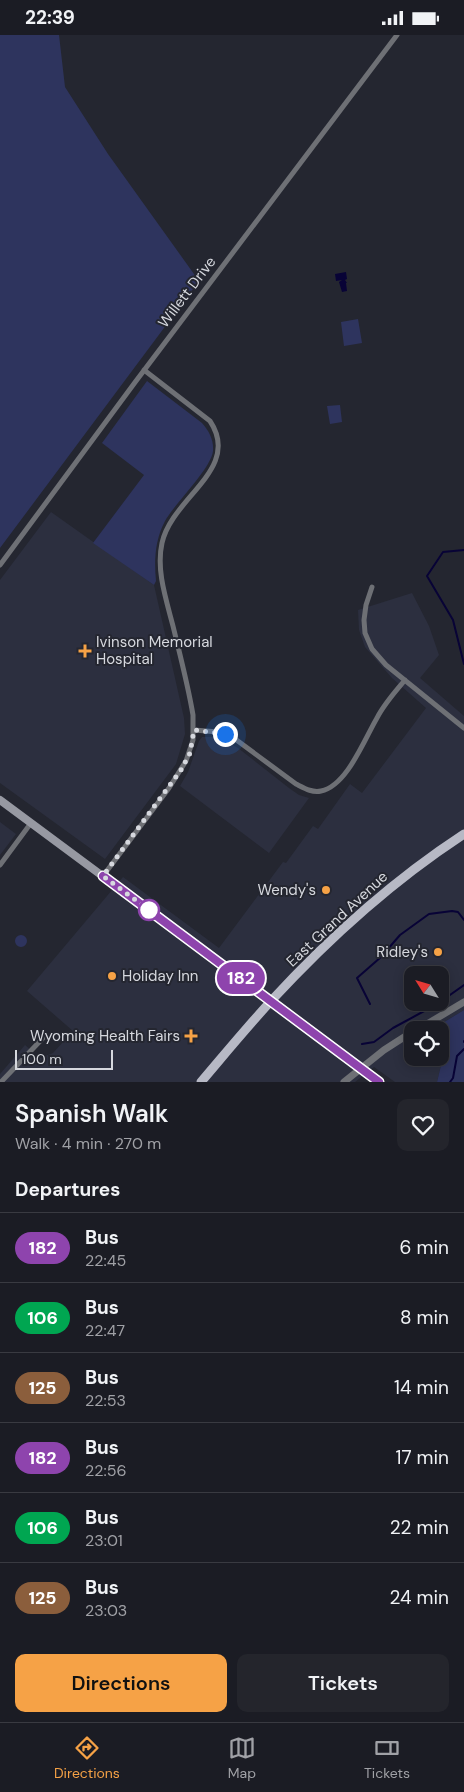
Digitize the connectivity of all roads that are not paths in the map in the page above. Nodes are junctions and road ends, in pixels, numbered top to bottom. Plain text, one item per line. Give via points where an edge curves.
1 (396, 35) edge
2 (144, 370) junction
3 (0, 565) edge
4 (372, 587) dead end
5 (405, 680) junction
6 (464, 728) edge
7 (194, 730) junction
8 (0, 800) edge
9 (31, 823) junction
10 (464, 834) edge
11 (0, 865) edge
12 (103, 876) junction
13 (271, 1001) junction
14 (464, 1002) edge
15 (432, 1021) edge
16 (404, 1037) edge
17 (43, 1038) dead end
18 (361, 1068) junction
19 (1, 1082) edge
20 (201, 1082) edge
21 (344, 1082) edge
22 (379, 1082) edge

1 - 2 street, Willett Drive
2 - 3 street, Willett Drive
2 - 7 street via 210,421 220,446 215,464 174,516 162,544 161,575 190,696
4 - 5 street via 365,611 365,633 377,657
5 - 6 street
5 - 7 street via 377,717 343,775 336,784 321,791 296,784 231,736
7 - 12 street via 190,753 181,770
8 - 9 main road
9 - 11 street
9 - 12 main road
10 - 13 main road, East Grand Avenue via 420,863 368,905
12 - 13 main road
13 - 18 street
13 - 20 main road, East Grand Avenue
14 - 15 street
16 - 18 street
17 - 19 street
18 - 21 street
18 - 22 street

